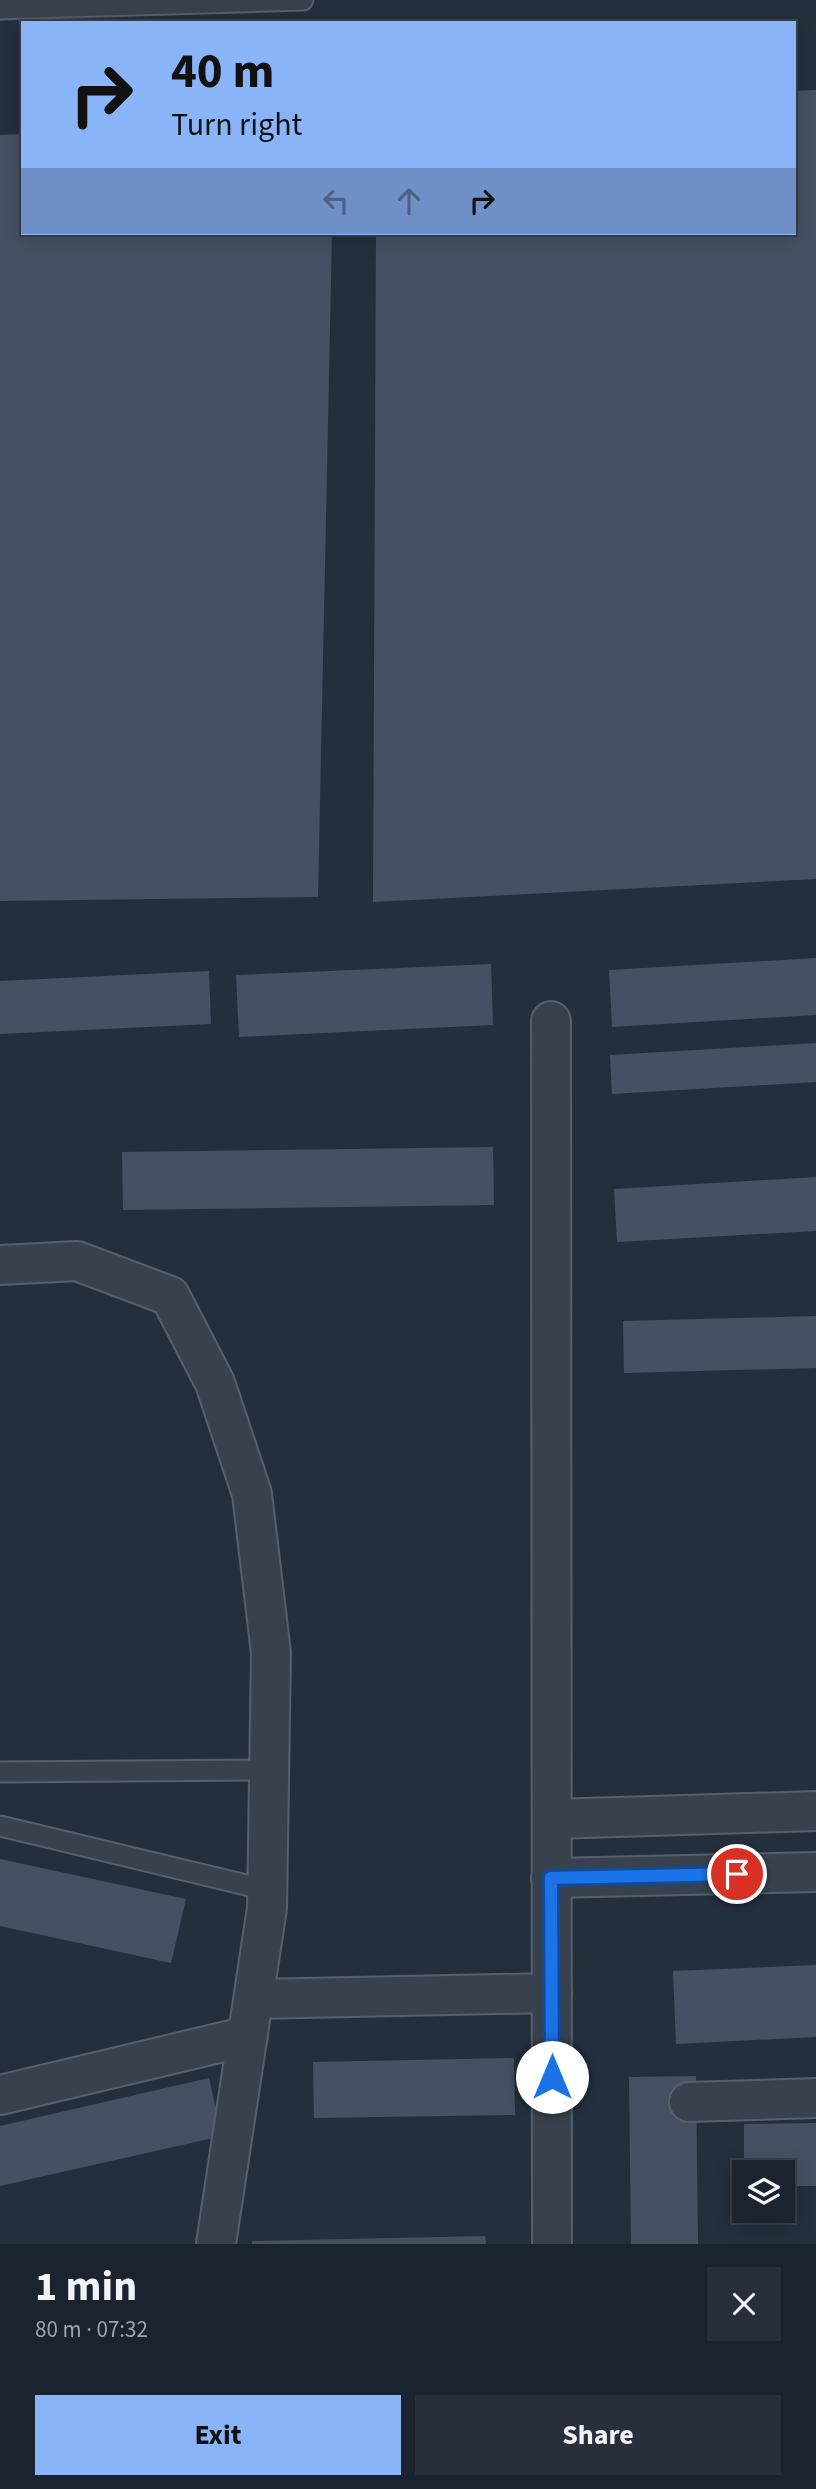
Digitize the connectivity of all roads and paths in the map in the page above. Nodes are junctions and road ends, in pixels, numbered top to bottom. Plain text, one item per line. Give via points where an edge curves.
1 (303, 0) edge
2 (0, 9) edge
3 (551, 1021) dead end
4 (0, 1265) edge
5 (269, 1770) junction
6 (0, 1772) edge
7 (816, 1811) edge
8 (552, 1819) junction
9 (0, 1826) edge
10 (816, 1872) edge
11 (551, 1878) junction
12 (267, 1890) junction
13 (552, 1993) junction
14 (254, 1999) junction
15 (248, 2036) junction
16 (0, 2095) edge
17 (816, 2098) edge
18 (689, 2102) dead end
19 (216, 2244) edge
20 (552, 2244) edge

1 - 2 lane
3 - 8 street
4 - 5 street via 77,1261 170,1296 215,1383 252,1494 271,1653
5 - 6 lane
5 - 12 street
7 - 8 street
8 - 11 street
9 - 12 lane
10 - 11 street
11 - 13 street
12 - 14 street
13 - 14 street
13 - 20 street
14 - 15 street
15 - 16 street
15 - 19 street
17 - 18 street

